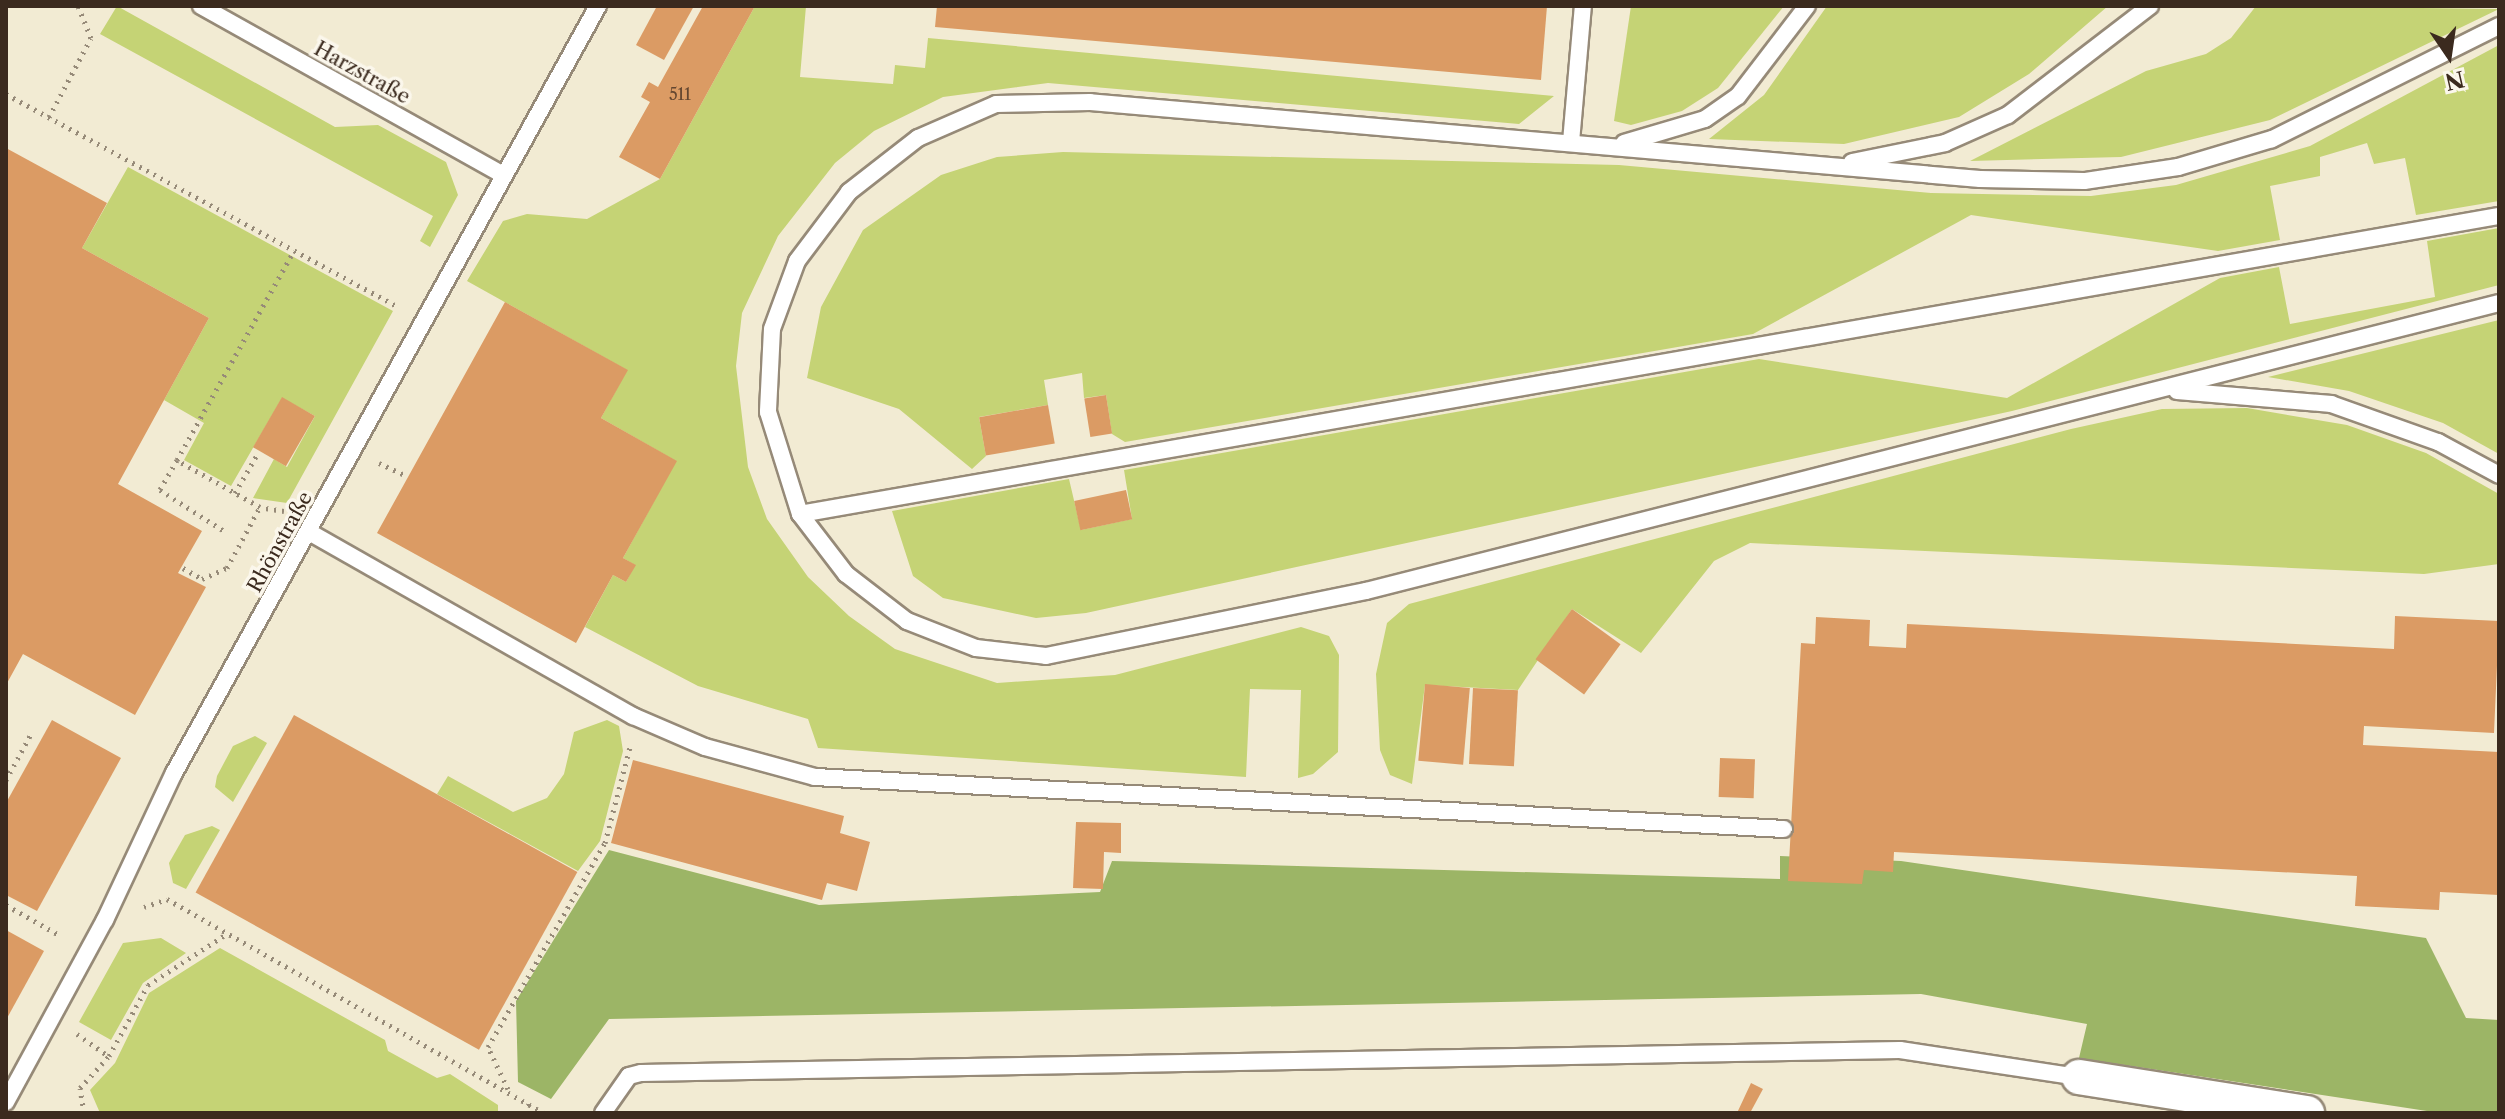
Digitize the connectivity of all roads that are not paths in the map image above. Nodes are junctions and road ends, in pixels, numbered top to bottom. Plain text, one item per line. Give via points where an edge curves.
1 (201, 6) edge
2 (598, 6) edge
3 (1583, 6) edge
4 (1807, 6) edge
5 (2150, 6) edge
6 (2499, 26) edge
7 (1571, 142) junction
8 (1610, 146) junction
9 (1819, 166) junction
10 (504, 175) junction
11 (2499, 216) edge
12 (2499, 303) edge
13 (2159, 390) junction
14 (2499, 475) edge
15 (800, 514) junction
16 (309, 532) junction
17 (1784, 829) dead end
18 (2079, 1077) joint
19 (6, 1102) edge
20 (603, 1113) edge
21 (2307, 1113) edge

1 - 10 lane, Harzstraße
2 - 10 lane, Rhönstraße
3 - 7 lane
4 - 8 lane via 1738,96 1705,119
5 - 9 lane via 2008,115 1945,143
6 - 9 lane via 2354,104 2178,167 2084,181
7 - 8 lane
7 - 15 lane via 1090,102 996,104 918,138 849,192 797,261 772,329 768,412
8 - 9 lane
10 - 16 lane, Rhönstraße
11 - 15 lane
12 - 13 lane
13 - 14 lane via 2331,404 2438,442
13 - 15 lane via 1366,591 1046,656 976,648 907,621 846,574
16 - 17 lane via 633,716 705,747 815,777
16 - 19 lane, Rhönstraße via 174,773 105,920
18 - 20 lane via 1900,1050 656,1073 629,1076
18 - 21 street

